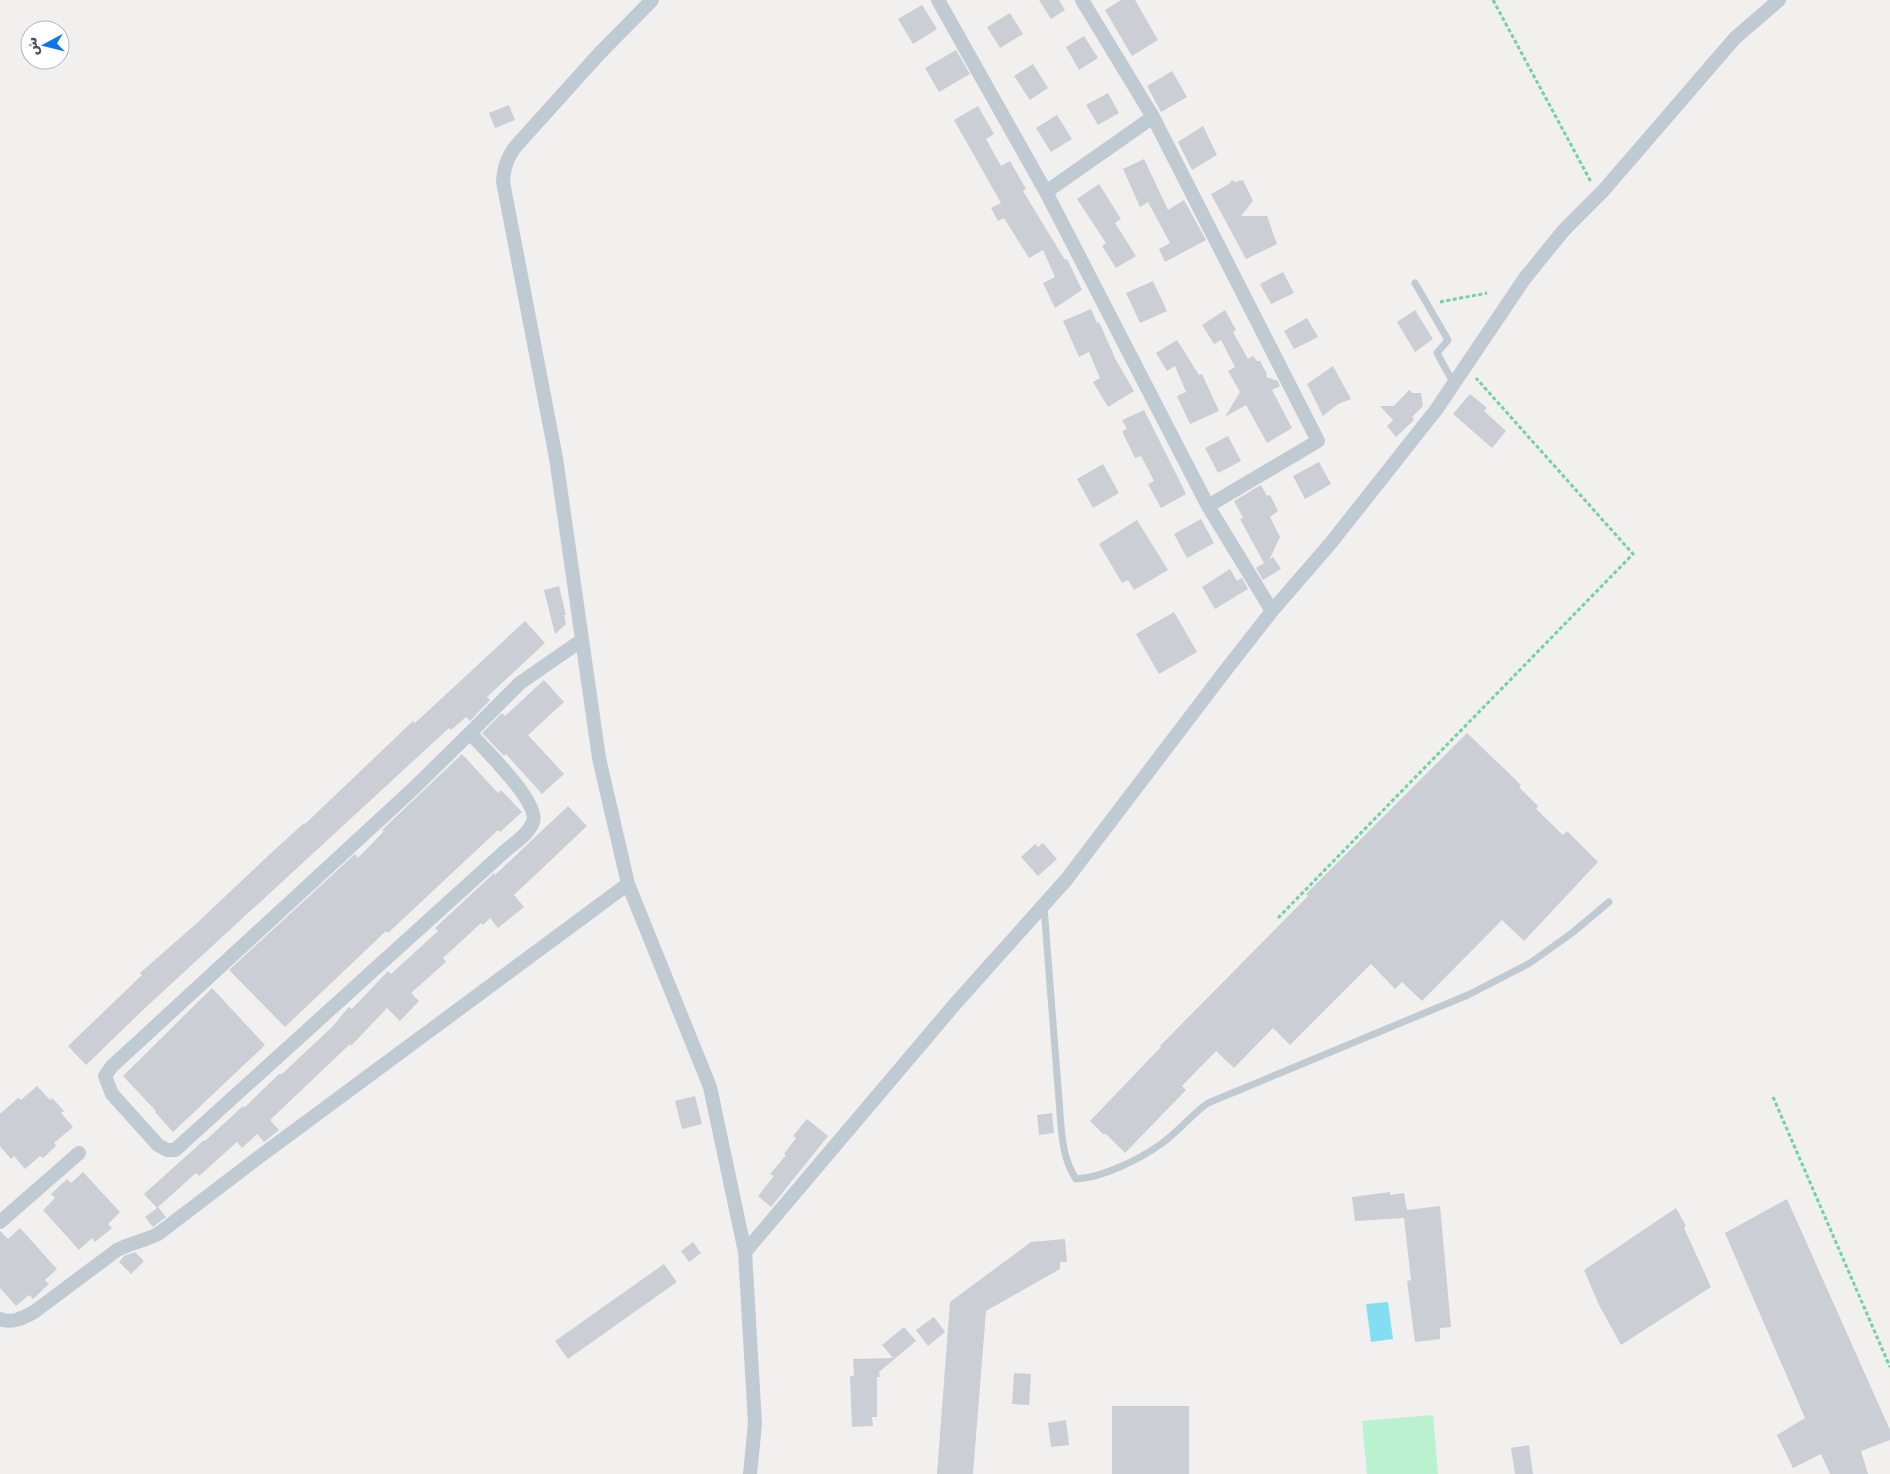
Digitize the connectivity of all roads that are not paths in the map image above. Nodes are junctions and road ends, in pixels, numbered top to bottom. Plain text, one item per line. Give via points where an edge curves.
1 (652, 0) edge
2 (938, 0) edge
3 (1082, 0) edge
4 (1779, 0) edge
5 (1153, 117) junction
6 (1046, 192) junction
7 (1414, 284) dead end
8 (1454, 384) junction
9 (1208, 506) junction
10 (1272, 611) junction
11 (582, 640) junction
12 (470, 733) junction
13 (628, 884) junction
14 (1609, 902) dead end
15 (1044, 906) junction
16 (80, 1153) dead end
17 (0, 1222) edge
18 (745, 1252) junction
19 (0, 1319) edge
20 (750, 1474) edge

1 - 11 street via 516,146 504,169 503,182 556,458
2 - 6 street
3 - 5 street
4 - 8 street via 1735,38 1598,196 1564,230 1525,278
5 - 6 street
5 - 9 street via 1318,441
6 - 9 street
7 - 8 lane via 1448,340 1438,353
8 - 10 street via 1330,544
9 - 10 street
10 - 15 street
11 - 12 street via 520,683
11 - 13 street via 599,758
12 - 12 street via 112,1066 106,1076 112,1094 158,1146 175,1150 524,836 534,820 526,795
13 - 18 street via 710,1087
13 - 19 street via 158,1234 117,1250 23,1318 13,1321
14 - 15 lane via 1572,933 1521,967 1468,995 1208,1103 1162,1144 1112,1171 1076,1179 1064,1155
15 - 18 street via 955,1004
16 - 17 street
18 - 20 street via 755,1424

